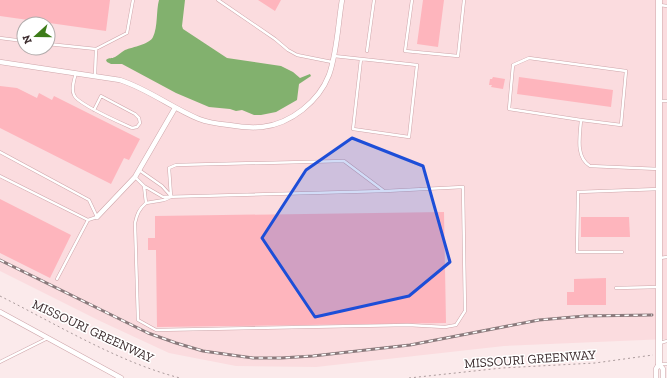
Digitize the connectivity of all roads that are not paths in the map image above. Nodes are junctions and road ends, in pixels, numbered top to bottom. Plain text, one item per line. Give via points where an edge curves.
1 (133, 0) edge
2 (218, 0) edge
3 (342, 0) edge
4 (374, 0) edge
5 (412, 0) edge
6 (464, 0) edge
7 (659, 3) edge
8 (667, 6) edge
9 (0, 38) edge
10 (16, 40) edge
11 (56, 45) edge
12 (96, 50) junction
13 (367, 51) dead end
14 (334, 56) junction
15 (360, 59) junction
16 (0, 62) edge
17 (332, 62) junction
18 (76, 73) junction
19 (95, 75) junction
20 (660, 101) junction
21 (667, 101) edge
22 (175, 108) junction
23 (94, 110) junction
24 (582, 120) junction
25 (0, 152) edge
26 (659, 169) junction
27 (139, 170) junction
28 (0, 176) edge
29 (135, 177) junction
30 (144, 186) junction
31 (659, 188) junction
32 (385, 191) junction
33 (171, 196) junction
34 (146, 203) junction
35 (97, 217) junction
36 (88, 220) junction
37 (622, 252) dead end
38 (667, 257) edge
39 (660, 258) junction
40 (57, 279) dead end
41 (660, 287) junction
42 (616, 288) dead end
43 (0, 312) edge
44 (48, 338) junction
45 (667, 341) edge
46 (660, 343) junction
47 (0, 362) edge
48 (659, 364) junction
49 (667, 364) edge
50 (121, 378) edge
51 (656, 378) edge
52 (663, 378) edge

1 - 12 lane via 127,33
2 - 17 lane via 297,55
3 - 14 street
4 - 13 lane
5 - 6 lane via 405,51 458,56
7 - 8 lane
7 - 20 street
9 - 10 lane
11 - 12 lane
12 - 19 lane
14 - 15 lane
14 - 17 street
15 - 15 lane via 417,65 409,136 353,129
16 - 18 street
17 - 22 street via 324,86 312,101 282,122 264,127 215,123 200,120
18 - 19 street
18 - 23 lane via 72,90 74,97
19 - 22 street via 133,84
20 - 21 lane
20 - 26 street
22 - 27 street
23 - 23 lane via 132,128 140,123 135,114 101,96
24 - 24 lane via 621,125 626,71 529,58 513,65 509,109
24 - 26 lane via 579,145 586,164
25 - 35 lane via 89,200
26 - 31 street
27 - 29 street
27 - 33 lane via 162,186
28 - 36 lane
29 - 30 lane
29 - 35 street
30 - 33 lane via 163,196
30 - 34 lane
31 - 37 lane via 578,192 577,252
31 - 39 street
32 - 33 lane
32 - 33 lane via 344,161 176,165 169,168
32 - 34 lane via 463,187 465,312 456,324 445,327 408,325 156,330 138,320 135,223 136,215
33 - 34 lane
35 - 36 lane
36 - 40 lane
38 - 39 lane
39 - 41 street
41 - 42 lane
41 - 46 street
43 - 44 street
44 - 47 lane
44 - 50 street
45 - 46 lane
46 - 48 street
48 - 49 lane
48 - 51 street
48 - 52 street via 663,369

